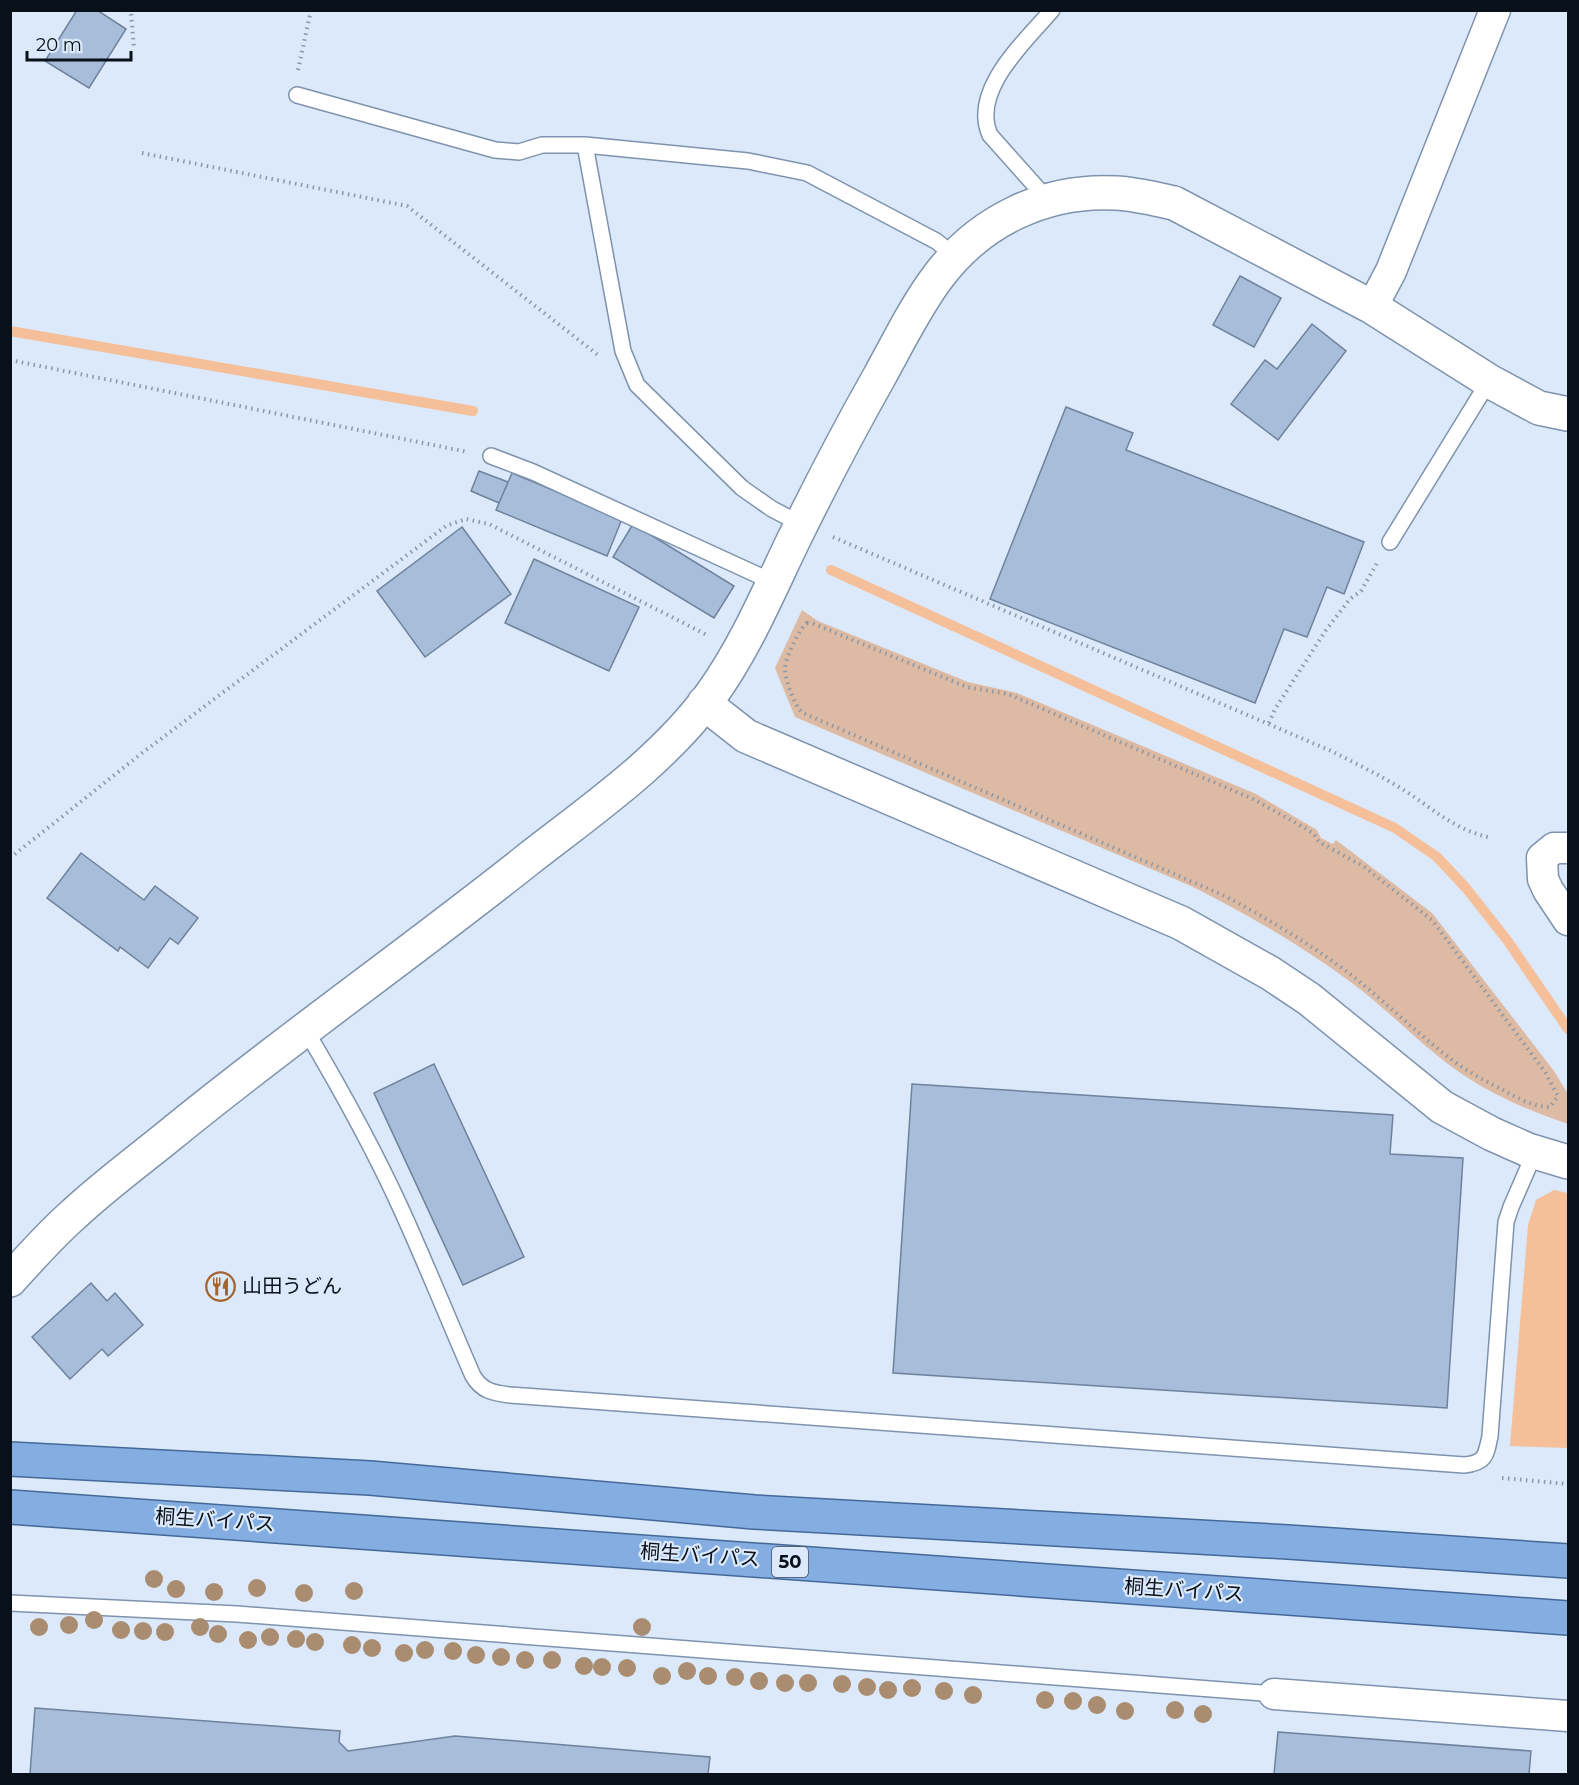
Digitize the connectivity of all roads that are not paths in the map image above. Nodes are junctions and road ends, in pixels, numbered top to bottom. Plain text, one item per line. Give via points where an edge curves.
1 (1052, 10) edge
2 (1495, 10) edge
3 (297, 95) road end
4 (585, 146) junction
5 (1047, 199) junction
6 (955, 256) junction
7 (1372, 307) junction
8 (1489, 381) junction
9 (1569, 414) edge
10 (490, 456) road end
11 (814, 530) junction
12 (1390, 542) road end
13 (773, 582) junction
14 (704, 703) junction
15 (1569, 848) edge
16 (1569, 920) edge
17 (305, 1029) junction
18 (1535, 1152) junction
19 (1569, 1162) edge
20 (10, 1280) edge
21 (10, 1459) edge
22 (10, 1507) edge
23 (1569, 1561) edge
24 (10, 1603) edge
25 (1569, 1618) edge
26 (1274, 1694) joint
27 (1569, 1716) edge

1 - 5 lane via 1000,70 992,86 986,117 990,135
2 - 7 street
3 - 4 lane via 495,150 519,152 542,144
4 - 6 lane via 748,161 807,173 936,241
4 - 11 lane via 623,351 637,385 742,488 772,509
5 - 6 street via 988,228
5 - 7 street via 1115,192 1174,203
6 - 11 street via 917,308 835,456
7 - 8 street
8 - 9 street via 1539,408
8 - 12 lane
10 - 13 lane
11 - 13 street
13 - 14 street via 739,651
14 - 17 street via 657,755 630,778
14 - 18 street via 746,736 1180,923 1309,999 1442,1107
15 - 16 street via 1554,848 1542,858 1543,879
17 - 18 lane via 375,1154 473,1376 479,1386 510,1395 1474,1464 1485,1456 1490,1436 1506,1222
17 - 20 street via 75,1212
18 - 19 street
21 - 23 highway via 369,1478 754,1512
22 - 25 highway, 桐生バイパス / 50
24 - 26 lane via 237,1614
26 - 27 street

